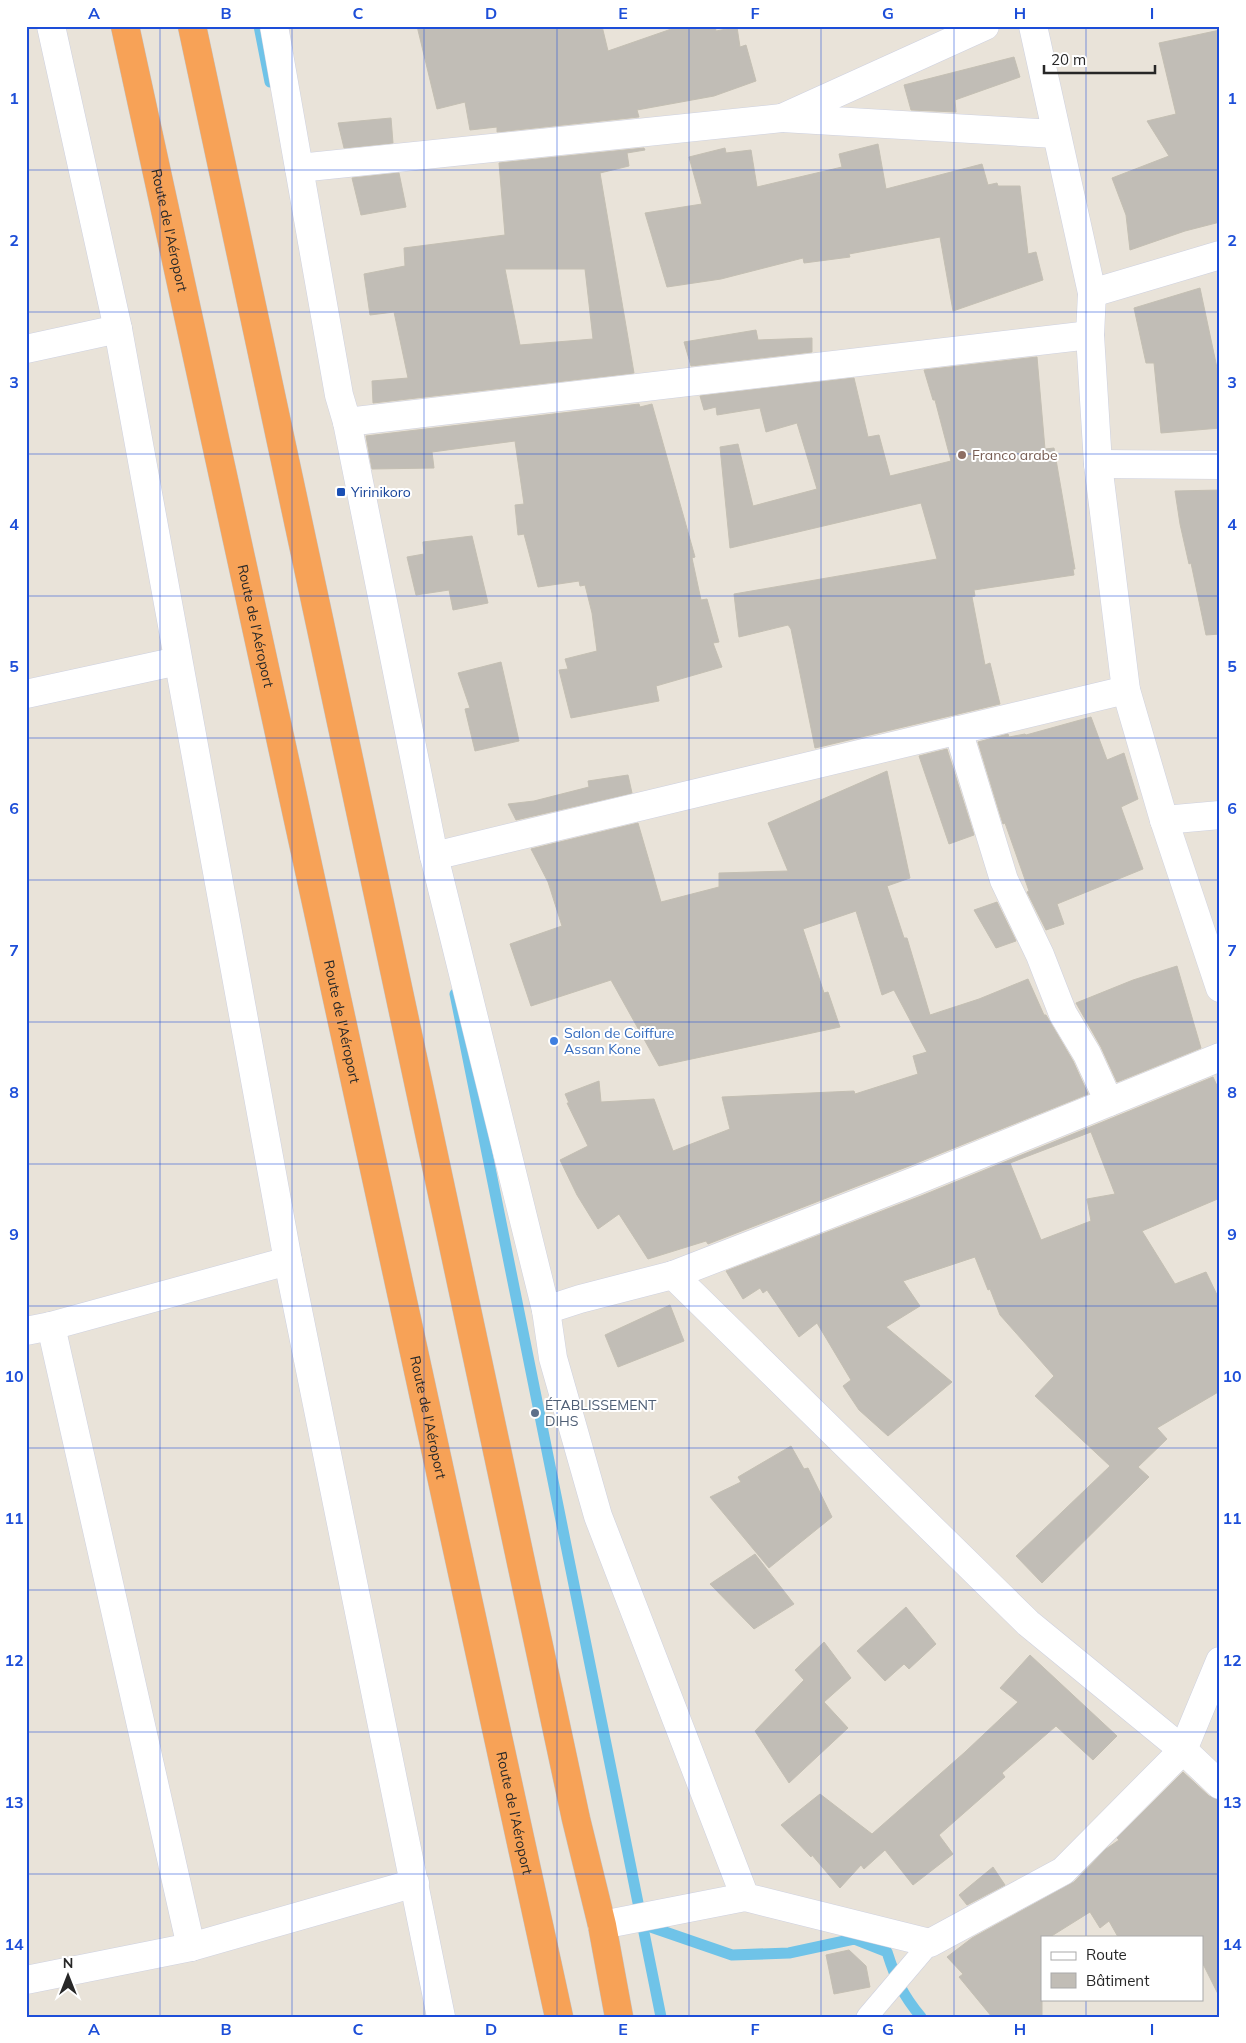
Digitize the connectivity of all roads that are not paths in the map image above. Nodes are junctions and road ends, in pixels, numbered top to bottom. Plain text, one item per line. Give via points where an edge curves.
1 (51, 26) edge
2 (125, 26) edge
3 (192, 26) edge
4 (274, 26) edge
5 (985, 26) edge
6 (1032, 26) edge
7 (782, 118) junction
8 (1056, 134) junction
9 (299, 168) junction
10 (1220, 255) edge
11 (1092, 293) junction
12 (118, 329) junction
13 (1090, 334) junction
14 (26, 349) edge
15 (347, 422) junction
16 (1098, 464) junction
17 (1220, 465) edge
18 (178, 661) junction
19 (1126, 690) junction
20 (26, 694) edge
21 (958, 730) junction
22 (1220, 815) edge
23 (1164, 820) junction
24 (434, 856) junction
25 (1220, 988) edge
26 (1220, 1056) edge
27 (1109, 1102) junction
28 (288, 1261) junction
29 (673, 1276) junction
30 (546, 1310) junction
31 (39, 1328) edge
32 (1220, 1662) edge
33 (1183, 1750) junction
34 (1220, 1785) edge
35 (415, 1883) junction
36 (745, 1897) junction
37 (602, 1925) junction
38 (930, 1943) junction
39 (191, 1947) junction
40 (26, 1980) edge
41 (442, 2017) edge
42 (558, 2017) edge
43 (618, 2017) edge
44 (867, 2017) edge

1 - 12 street
2 - 42 highway, Route de l'Aéroport
3 - 37 highway via 574,1809
4 - 9 street
5 - 7 street
6 - 8 street
7 - 8 street
7 - 9 street
8 - 11 street
9 - 15 street via 339,395
10 - 11 street
11 - 13 street
12 - 14 street
12 - 18 street
13 - 15 street
13 - 16 street
15 - 24 street
16 - 17 street
16 - 19 street
18 - 20 street
18 - 28 street
19 - 21 street
19 - 23 street
21 - 24 street
21 - 27 street via 1004,880 1040,955 1063,1014 1087,1054
22 - 23 street
23 - 25 street
24 - 30 street
26 - 27 street
27 - 29 street
28 - 31 street
28 - 35 street
29 - 30 street
29 - 33 street via 1028,1623
30 - 36 street via 553,1358 598,1516
31 - 39 street
32 - 33 street
33 - 34 street
33 - 38 street via 1063,1871
35 - 39 street
35 - 41 street
36 - 37 street
36 - 38 street
37 - 43 highway
38 - 44 lane
39 - 40 street

